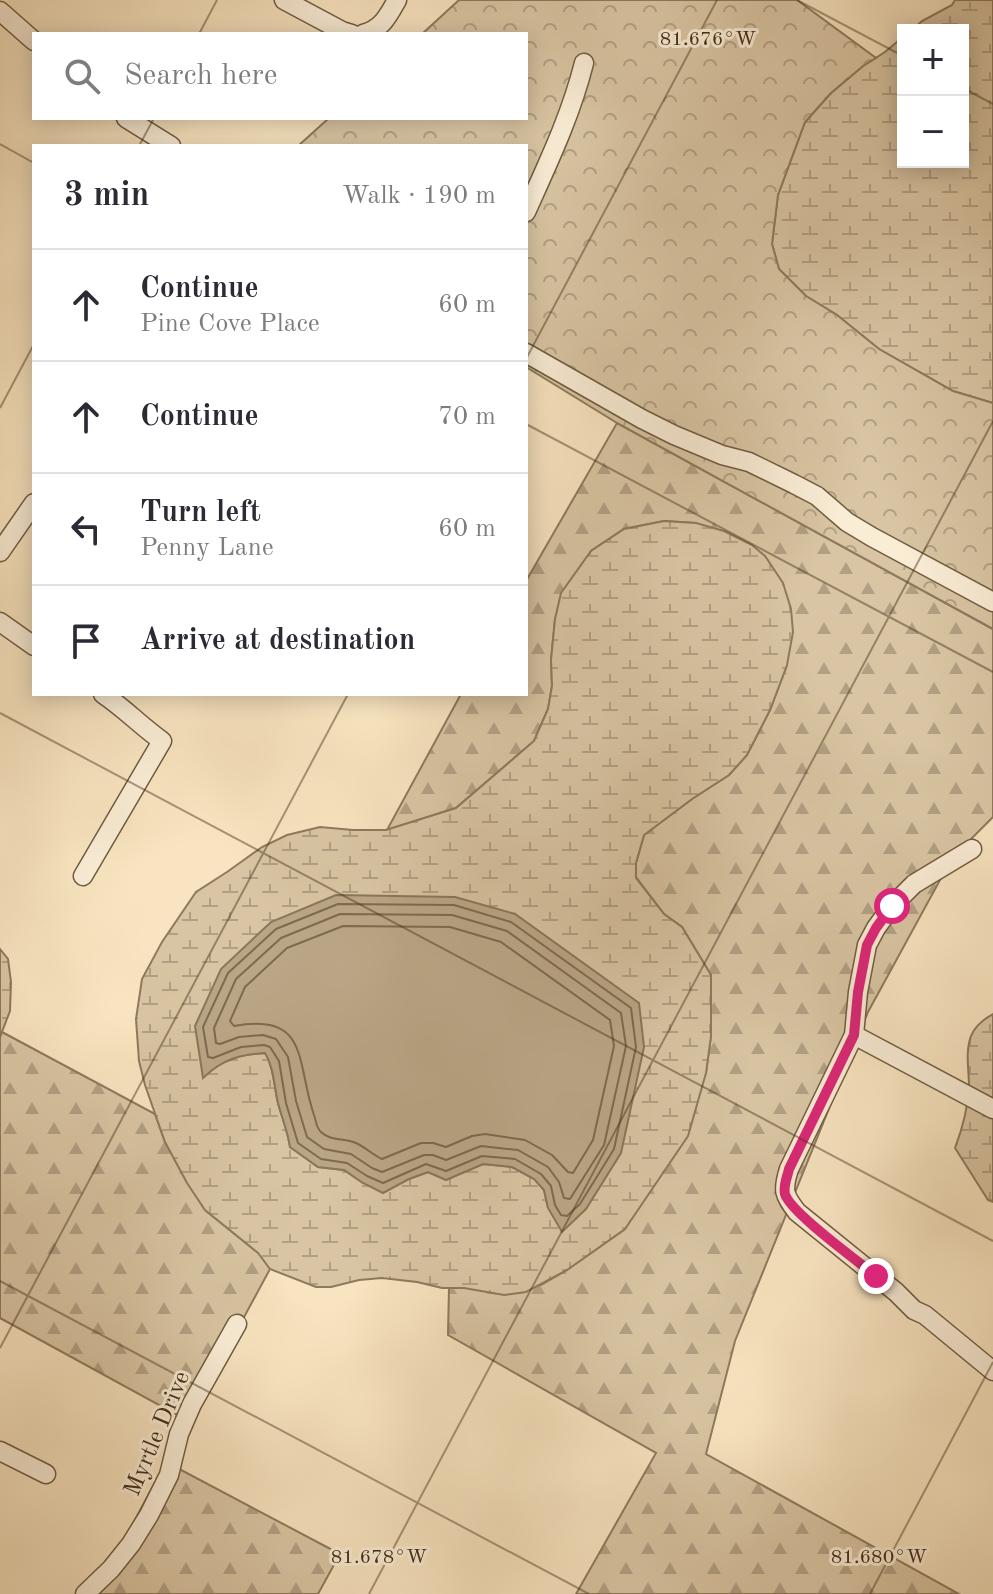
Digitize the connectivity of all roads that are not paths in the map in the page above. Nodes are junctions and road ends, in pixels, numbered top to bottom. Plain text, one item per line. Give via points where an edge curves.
1 (284, 0) edge
2 (397, 0) edge
3 (0, 11) edge
4 (345, 32) edge
5 (370, 32) edge
6 (32, 39) edge
7 (584, 63) dead end
8 (129, 120) edge
9 (168, 144) edge
10 (528, 208) edge
11 (528, 354) edge
12 (32, 506) edge
13 (0, 552) edge
14 (993, 602) edge
15 (0, 622) edge
16 (32, 645) edge
17 (106, 696) edge
18 (972, 849) dead end
19 (83, 876) dead end
20 (854, 1035) junction
21 (993, 1109) edge
22 (237, 1324) dead end
23 (993, 1371) edge
24 (0, 1451) edge
25 (46, 1474) dead end
26 (85, 1594) edge

1 - 4 street
2 - 5 street via 382,24
3 - 6 street
7 - 10 street
8 - 9 street
11 - 14 street via 674,435 749,462 817,496 847,522
12 - 13 street
15 - 16 street
17 - 19 street via 162,741
18 - 20 street via 914,884 876,928 867,945
20 - 21 street
20 - 23 street via 789,1169 786,1197 797,1212
22 - 26 street, Myrtle Drive via 188,1414 169,1475 149,1515 111,1569
24 - 25 street

